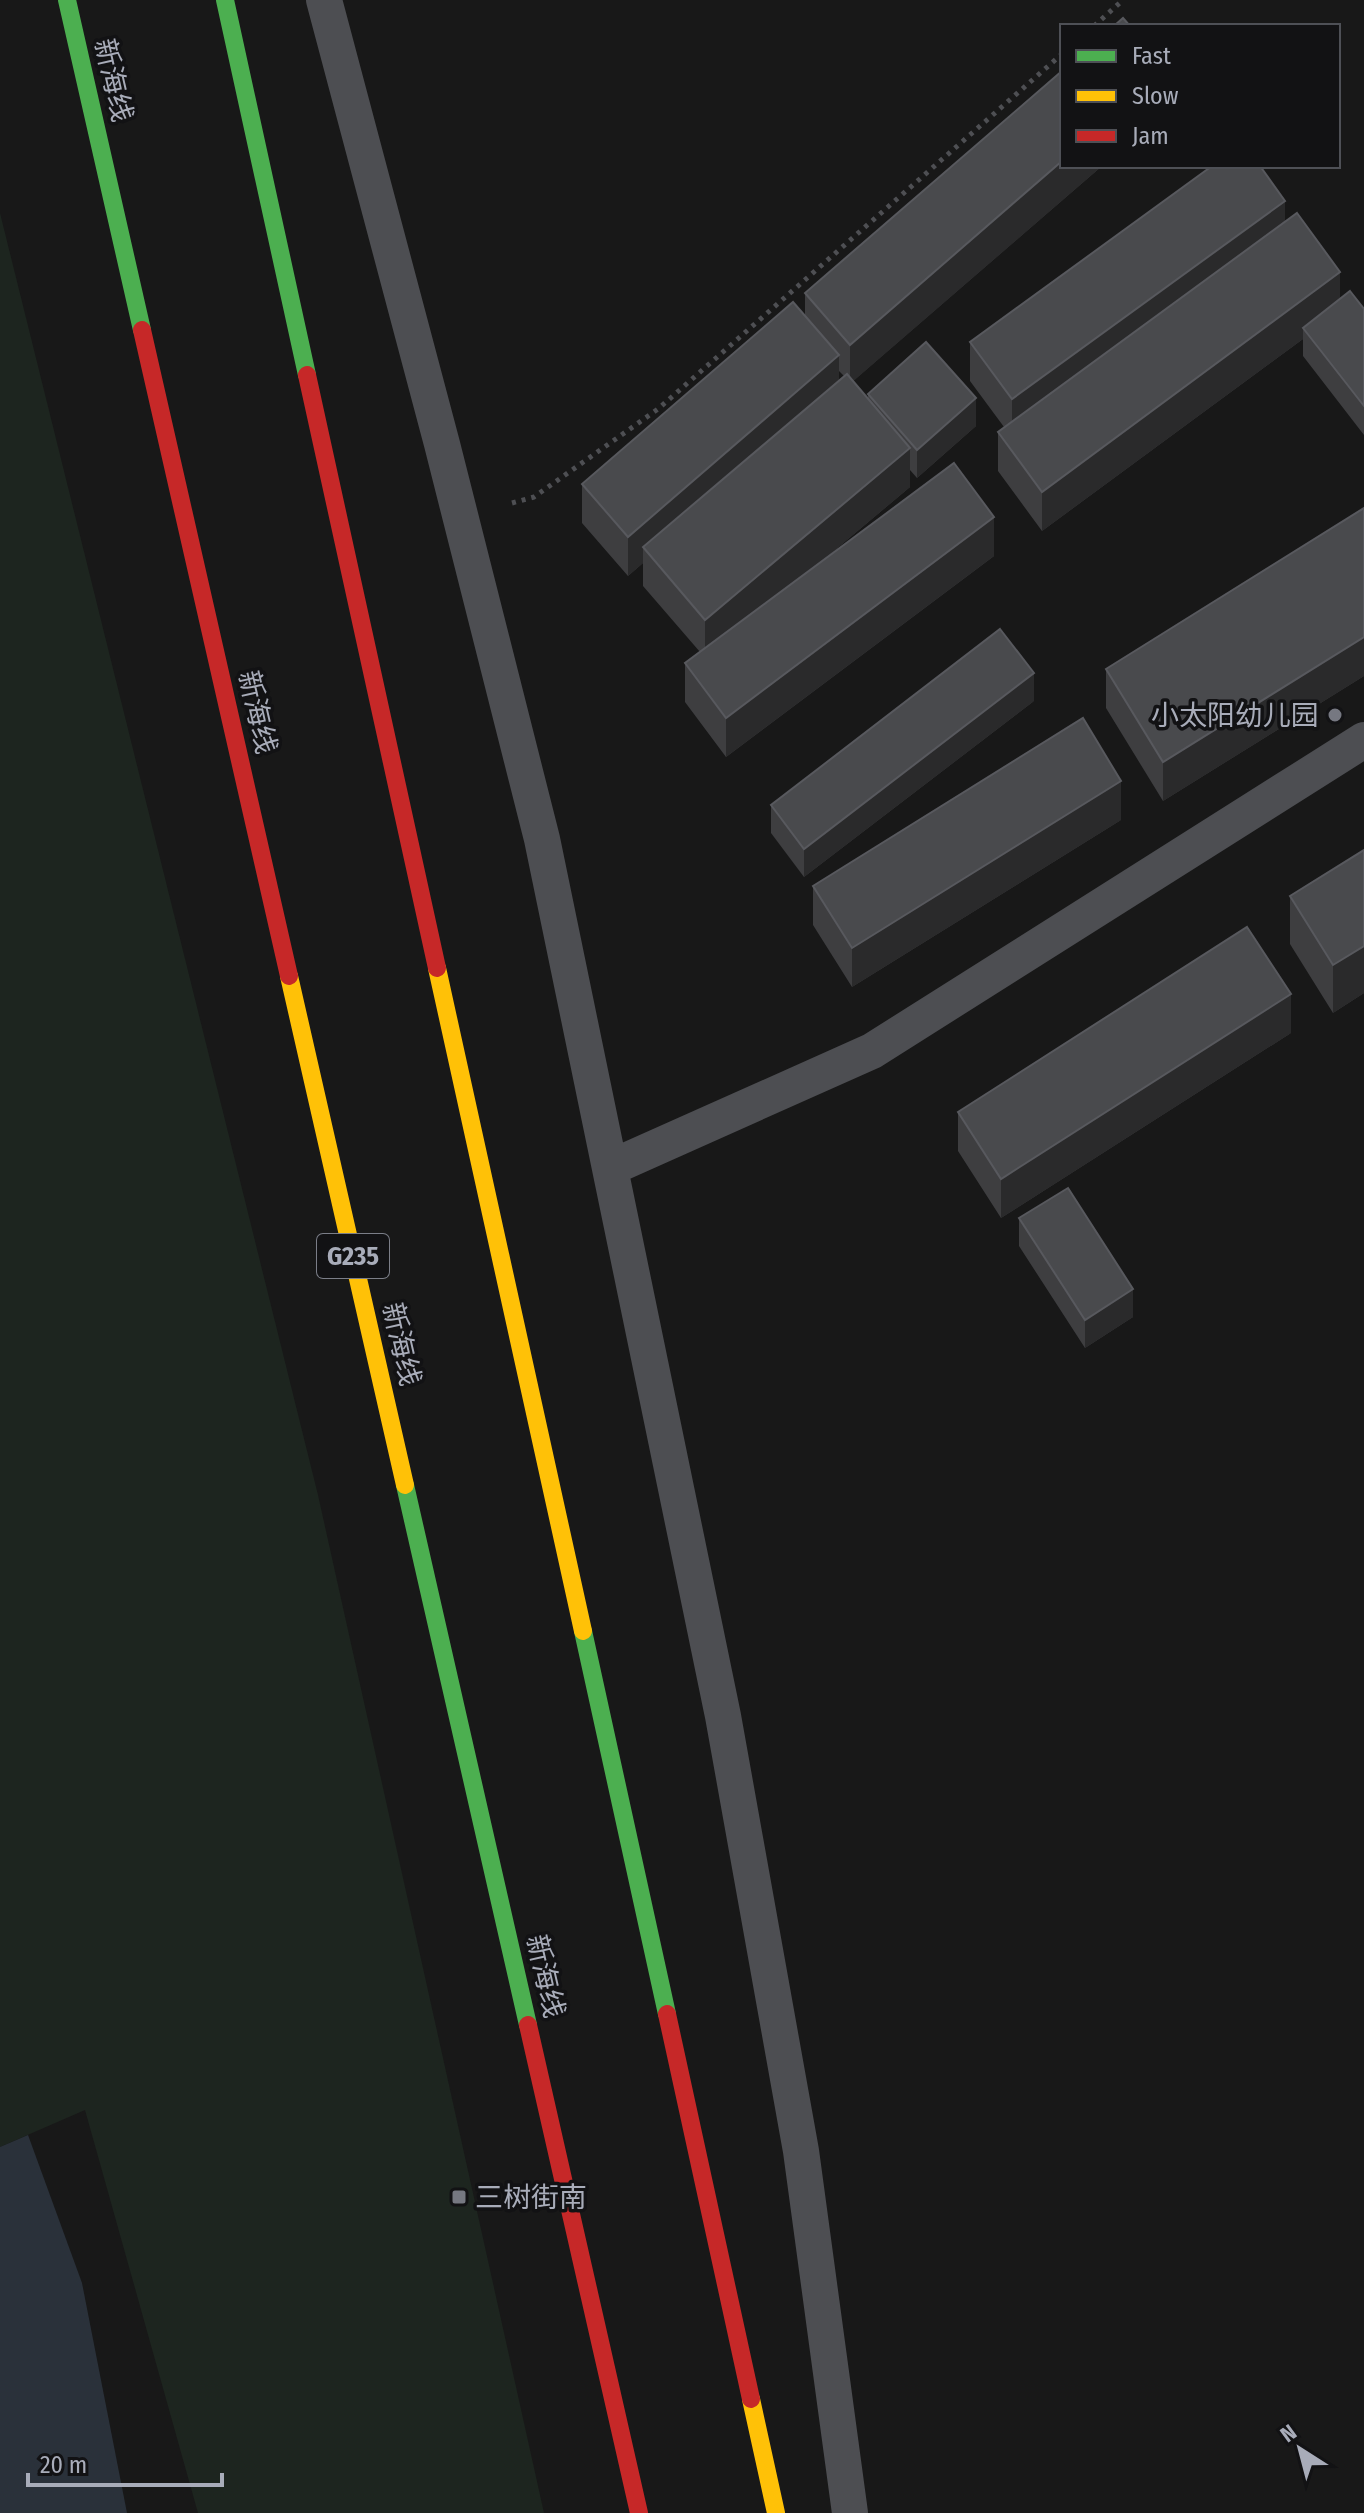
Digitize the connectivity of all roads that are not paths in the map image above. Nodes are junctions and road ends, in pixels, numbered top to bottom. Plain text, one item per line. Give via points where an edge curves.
1 (67, 0) edge
2 (225, 0) edge
3 (324, 0) edge
4 (1364, 740) edge
5 (610, 1168) junction
6 (639, 2513) edge
7 (776, 2513) edge
8 (850, 2513) edge

1 - 6 highway, 新海线 / G235
2 - 7 highway
3 - 5 lane via 542,839
4 - 5 lane via 872,1051
5 - 8 lane via 723,1716 801,2151

